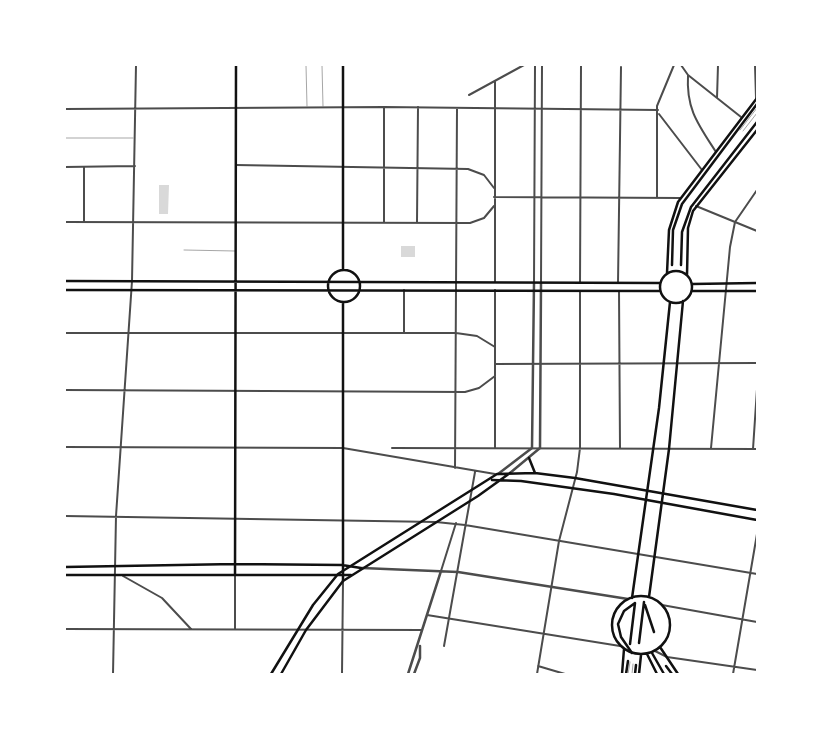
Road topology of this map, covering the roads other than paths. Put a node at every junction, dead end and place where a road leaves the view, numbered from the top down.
1 (136, 65) edge
2 (236, 65) edge
3 (306, 65) edge
4 (322, 65) edge
5 (344, 65) edge
6 (524, 65) edge
7 (535, 65) edge
8 (542, 65) edge
9 (581, 65) edge
10 (674, 65) edge
11 (681, 65) edge
12 (718, 65) edge
13 (755, 65) edge
14 (621, 67) dead end
15 (688, 75) junction
16 (495, 82) junction
17 (469, 95) dead end
18 (717, 98) junction
19 (756, 99) edge
20 (757, 104) edge
21 (307, 107) junction
22 (384, 107) junction
23 (418, 107) junction
24 (135, 108) junction
25 (236, 108) junction
26 (323, 108) junction
27 (343, 108) junction
28 (457, 108) junction
29 (496, 108) junction
30 (535, 108) junction
31 (542, 108) junction
32 (581, 108) junction
33 (619, 108) junction
34 (757, 108) edge
35 (65, 109) edge
36 (658, 110) junction
37 (757, 113) edge
38 (659, 114) junction
39 (742, 118) junction
40 (757, 122) edge
41 (740, 130) dead end
42 (757, 130) edge
43 (743, 131) dead end
44 (65, 138) edge
45 (134, 138) junction
46 (716, 152) junction
47 (236, 165) junction
48 (134, 166) junction
49 (65, 167) edge
50 (84, 167) junction
51 (343, 168) junction
52 (384, 169) junction
53 (418, 169) junction
54 (456, 169) junction
55 (702, 170) junction
56 (494, 188) junction
57 (757, 190) edge
58 (494, 197) junction
59 (535, 197) junction
60 (541, 197) junction
61 (580, 197) junction
62 (618, 197) junction
63 (658, 197) junction
64 (680, 198) junction
65 (494, 206) junction
66 (696, 206) junction
67 (65, 222) edge
68 (84, 222) junction
69 (134, 222) junction
70 (236, 222) junction
71 (735, 222) junction
72 (343, 223) junction
73 (384, 223) junction
74 (417, 223) junction
75 (456, 223) junction
76 (757, 231) edge
77 (184, 250) dead end
78 (236, 251) junction
79 (672, 265) dead end
80 (681, 265) dead end
81 (343, 270) junction
82 (667, 273) junction
83 (687, 275) junction
84 (65, 281) edge
85 (132, 281) junction
86 (236, 282) junction
87 (329, 282) junction
88 (360, 282) junction
89 (456, 282) junction
90 (495, 283) junction
91 (534, 283) junction
92 (541, 283) junction
93 (580, 283) junction
94 (618, 283) junction
95 (660, 283) junction
96 (757, 283) edge
97 (692, 284) junction
98 (727, 284) junction
99 (65, 290) edge
100 (131, 290) junction
101 (236, 290) junction
102 (329, 290) junction
103 (359, 290) junction
104 (404, 290) junction
105 (456, 290) junction
106 (495, 290) junction
107 (534, 290) junction
108 (541, 290) junction
109 (580, 291) junction
110 (619, 291) junction
111 (660, 291) junction
112 (692, 291) junction
113 (727, 291) junction
114 (757, 291) edge
115 (683, 301) junction
116 (343, 302) junction
117 (670, 302) junction
118 (65, 333) edge
119 (236, 333) junction
120 (343, 333) junction
121 (404, 333) junction
122 (456, 333) junction
123 (128, 334) junction
124 (495, 347) junction
125 (534, 363) junction
126 (540, 363) junction
127 (664, 363) junction
128 (678, 363) junction
129 (720, 363) junction
130 (757, 363) edge
131 (495, 364) junction
132 (579, 364) junction
133 (619, 364) junction
134 (495, 376) junction
135 (757, 389) edge
136 (65, 390) edge
137 (125, 390) junction
138 (236, 392) junction
139 (343, 392) junction
140 (455, 392) junction
141 (65, 447) edge
142 (120, 448) junction
143 (343, 448) junction
144 (392, 448) dead end
145 (455, 448) junction
146 (495, 448) junction
147 (532, 448) junction
148 (540, 448) junction
149 (580, 448) junction
150 (620, 448) junction
151 (653, 448) junction
152 (711, 448) junction
153 (236, 449) junction
154 (669, 449) junction
155 (753, 449) junction
156 (757, 449) edge
157 (529, 458) junction
158 (455, 468) junction
159 (474, 472) junction
160 (510, 473) junction
161 (534, 473) junction
162 (497, 474) junction
163 (575, 478) junction
164 (490, 480) junction
165 (502, 480) junction
166 (572, 488) junction
167 (647, 491) junction
168 (470, 493) junction
169 (664, 494) junction
170 (646, 499) junction
171 (468, 502) junction
172 (663, 502) junction
173 (757, 510) edge
174 (65, 516) edge
175 (116, 516) junction
176 (235, 517) junction
177 (343, 519) junction
178 (757, 520) edge
179 (424, 521) junction
180 (436, 522) junction
181 (456, 524) junction
182 (465, 525) junction
183 (757, 534) edge
184 (559, 541) junction
185 (638, 554) junction
186 (656, 557) junction
187 (235, 564) junction
188 (342, 565) junction
189 (351, 566) junction
190 (65, 567) edge
191 (114, 567) junction
192 (361, 568) junction
193 (441, 571) junction
194 (458, 572) junction
195 (342, 573) junction
196 (750, 573) junction
197 (65, 574) edge
198 (113, 574) junction
199 (121, 574) junction
200 (235, 574) junction
201 (338, 574) junction
202 (757, 574) edge
203 (351, 575) junction
204 (343, 581) junction
205 (551, 586) junction
206 (650, 597) junction
207 (632, 598) junction
208 (628, 599) junction
209 (662, 605) junction
210 (428, 615) junction
211 (449, 619) junction
212 (742, 620) junction
213 (757, 622) edge
214 (65, 628) edge
215 (113, 628) junction
216 (192, 629) junction
217 (235, 629) junction
218 (297, 630) junction
219 (306, 630) junction
220 (342, 630) junction
221 (422, 630) junction
222 (654, 632) dead end
223 (542, 634) junction
224 (639, 643) dead end
225 (420, 644) junction
226 (630, 644) dead end
227 (444, 646) dead end
228 (620, 646) junction
229 (660, 647) junction
230 (624, 649) junction
231 (653, 652) junction
232 (632, 653) junction
233 (647, 654) junction
234 (641, 655) junction
235 (667, 657) junction
236 (629, 662) dead end
237 (634, 664) dead end
238 (538, 666) junction
239 (666, 666) dead end
240 (735, 666) junction
241 (757, 670) edge
242 (113, 674) edge
243 (271, 674) edge
244 (281, 674) edge
245 (342, 674) edge
246 (408, 674) edge
247 (414, 674) edge
248 (537, 674) edge
249 (565, 674) edge
250 (622, 674) edge
251 (627, 674) edge
252 (633, 674) edge
253 (639, 674) edge
254 (657, 674) edge
255 (664, 674) edge
256 (672, 674) edge
257 (678, 674) edge
258 (733, 674) edge

1 - 24 street
2 - 25 main road
3 - 21 lane
4 - 26 lane
5 - 27 main road
6 - 16 street
7 - 30 street
8 - 31 street
9 - 32 street
10 - 36 street
11 - 15 street
12 - 18 street
13 - 19 street
14 - 33 street
15 - 18 street
15 - 46 street
16 - 17 street
16 - 29 street
18 - 39 street
19 - 39 main road
20 - 79 main road
21 - 25 street
21 - 26 street
22 - 23 street
22 - 27 street
22 - 52 street
23 - 28 street
23 - 53 street
24 - 25 street
24 - 35 street
24 - 45 street
25 - 47 main road
26 - 27 street
27 - 51 main road
28 - 29 street
28 - 54 street
29 - 30 street
29 - 56 street
30 - 31 street
30 - 59 street
31 - 32 street
31 - 60 street
32 - 33 street
32 - 61 street
33 - 36 street
33 - 62 street
34 - 41 lane
36 - 38 street
37 - 43 lane
38 - 55 street
38 - 63 street
39 - 46 main road
40 - 80 main road
42 - 66 main road
44 - 45 lane
45 - 48 street
46 - 55 main road
47 - 51 street
47 - 70 main road
48 - 50 street
48 - 69 street
49 - 50 street
50 - 68 street
51 - 52 street
51 - 72 main road
52 - 53 street
52 - 73 street
53 - 54 street
53 - 74 street
54 - 56 street
54 - 75 street
55 - 64 main road
56 - 58 street
57 - 71 street
58 - 59 street
58 - 65 street
59 - 60 street
59 - 91 street
60 - 61 street
60 - 92 street
61 - 62 street
61 - 93 street
62 - 63 street
62 - 94 street
63 - 64 street
64 - 82 main road
65 - 75 street
65 - 90 street
66 - 71 street
66 - 83 main road
67 - 68 street
68 - 69 street
69 - 70 street
69 - 85 street
70 - 72 street
70 - 78 main road
71 - 76 street
71 - 98 street
72 - 73 street
72 - 81 main road
73 - 74 street
74 - 75 street
75 - 89 street
77 - 78 lane
78 - 86 main road
81 - 87 main road
81 - 88 main road
82 - 83 main road
82 - 95 main road
83 - 97 main road
84 - 85 main road
85 - 86 main road
85 - 100 street
86 - 87 main road
86 - 101 main road
87 - 88 main road
87 - 102 main road
88 - 89 main road
88 - 103 main road
89 - 90 main road
89 - 105 street
90 - 91 main road
91 - 92 main road
91 - 107 street
92 - 93 main road
92 - 108 street
93 - 94 main road
94 - 95 main road
95 - 111 main road
96 - 98 main road
97 - 98 main road
97 - 112 main road
98 - 113 street
99 - 100 main road
100 - 101 main road
100 - 123 street
101 - 102 main road
101 - 119 main road
102 - 103 main road
102 - 116 main road
103 - 104 main road
103 - 116 main road
104 - 105 main road
104 - 121 street
105 - 106 main road
105 - 122 street
106 - 107 main road
106 - 124 street
107 - 108 main road
107 - 125 street
108 - 109 main road
108 - 126 street
109 - 110 main road
109 - 132 street
110 - 111 main road
110 - 133 street
111 - 117 main road
112 - 113 main road
112 - 115 main road
113 - 114 main road
113 - 129 street
115 - 117 main road
115 - 128 main road
116 - 120 main road
117 - 127 main road
118 - 123 street
119 - 120 street
119 - 123 street
119 - 138 main road
120 - 121 street
120 - 139 main road
121 - 122 street
122 - 124 street
122 - 140 street
123 - 137 street
124 - 131 street
125 - 126 street
125 - 131 street
125 - 147 street
126 - 132 street
126 - 148 street
127 - 128 street
127 - 133 street
127 - 151 main road
128 - 129 street
128 - 154 main road
129 - 130 street
129 - 152 street
131 - 134 street
132 - 133 street
132 - 149 street
133 - 150 street
134 - 140 street
134 - 146 street
135 - 155 street
136 - 137 street
137 - 138 street
137 - 142 street
138 - 139 street
138 - 153 main road
139 - 140 street
139 - 143 main road
140 - 145 street
141 - 142 street
142 - 153 street
142 - 175 street
143 - 153 street
143 - 158 street
143 - 177 main road
144 - 145 street
145 - 146 street
145 - 158 street
146 - 147 street
147 - 148 street
147 - 162 street
148 - 149 street
148 - 157 street
149 - 150 street
149 - 163 street
150 - 151 street
151 - 154 street
151 - 167 main road
152 - 154 street
152 - 155 street
153 - 176 main road
154 - 169 main road
155 - 156 street
157 - 160 street
157 - 161 main road
158 - 159 street
159 - 162 street
159 - 168 street
160 - 161 main road
160 - 162 main road
160 - 165 main road
161 - 163 main road
162 - 164 main road
163 - 166 street
163 - 167 main road
164 - 165 main road
164 - 168 main road
165 - 166 main road
165 - 171 main road
166 - 170 main road
166 - 184 street
167 - 169 main road
167 - 170 main road
168 - 171 street
168 - 179 main road
169 - 172 main road
169 - 173 main road
170 - 172 main road
170 - 185 main road
171 - 180 main road
171 - 182 street
172 - 178 main road
172 - 186 main road
174 - 175 street
175 - 176 street
175 - 191 street
176 - 177 street
176 - 187 main road
177 - 179 street
177 - 188 main road
179 - 180 street
179 - 189 main road
180 - 181 street
180 - 192 main road
181 - 182 street
181 - 193 street
182 - 184 street
182 - 194 street
183 - 196 street
184 - 185 street
184 - 205 street
185 - 186 street
185 - 207 main road
186 - 196 street
186 - 206 main road
187 - 188 main road
187 - 191 main road
187 - 200 main road
188 - 189 main road
188 - 195 main road
189 - 192 main road
189 - 195 main road
190 - 191 main road
191 - 198 street
192 - 193 street
192 - 203 main road
193 - 194 street
193 - 210 street
194 - 205 street
194 - 211 street
195 - 201 main road
195 - 203 main road
195 - 204 main road
196 - 202 street
196 - 212 street
197 - 198 main road
198 - 199 main road
198 - 215 street
199 - 200 main road
199 - 216 street
200 - 201 main road
200 - 217 street
201 - 218 main road
203 - 204 main road
204 - 219 main road
204 - 220 street
205 - 208 street
205 - 223 street
206 - 207 main road
206 - 209 main road
207 - 208 main road
208 - 228 main road
209 - 212 street
209 - 229 main road
210 - 211 street
210 - 221 street
211 - 223 street
211 - 227 street
212 - 213 street
212 - 240 street
214 - 215 street
215 - 216 street
215 - 242 street
216 - 217 street
217 - 218 street
218 - 219 street
218 - 243 main road
219 - 220 street
219 - 244 main road
220 - 221 street
220 - 245 street
221 - 225 street
222 - 224 main road
223 - 228 street
223 - 238 street
225 - 246 street
225 - 247 street
226 - 232 main road
228 - 230 main road
229 - 231 main road
229 - 235 main road
230 - 232 main road
230 - 250 main road
231 - 233 main road
231 - 235 street
231 - 255 main road
232 - 234 main road
233 - 234 main road
233 - 254 main road
234 - 253 main road
235 - 240 street
235 - 257 main road
236 - 251 main road
237 - 252 main road
238 - 248 street
238 - 249 street
239 - 256 main road
240 - 241 street
240 - 258 street

